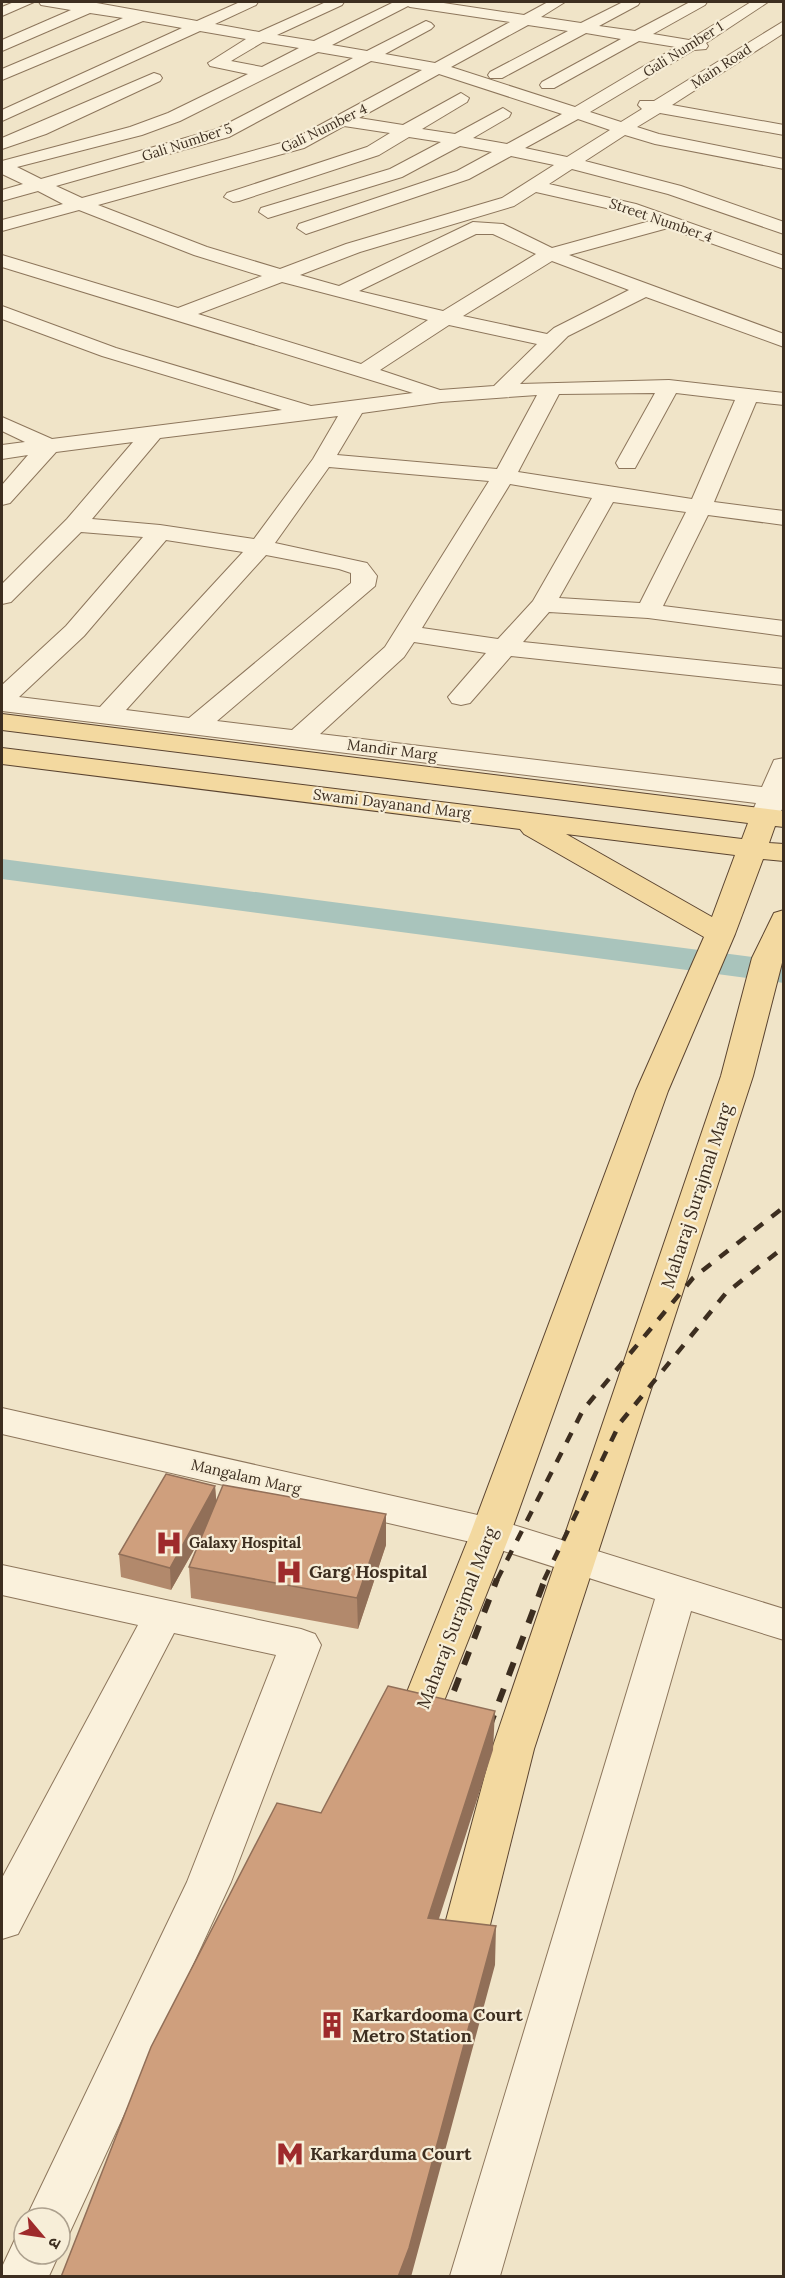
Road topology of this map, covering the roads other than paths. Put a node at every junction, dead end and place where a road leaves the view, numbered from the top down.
1 (26, 2) edge
2 (46, 2) edge
3 (251, 2) edge
4 (337, 2) edge
5 (405, 2) edge
6 (410, 2) edge
7 (474, 2) edge
8 (558, 2) edge
9 (633, 2) edge
10 (700, 2) edge
11 (760, 2) edge
12 (96, 4) edge
13 (167, 5) dead end
14 (458, 10) junction
15 (2, 12) edge
16 (142, 16) junction
17 (523, 21) junction
18 (198, 26) junction
19 (426, 26) dead end
20 (783, 26) edge
21 (2, 29) edge
22 (581, 29) junction
23 (27, 35) junction
24 (638, 37) junction
25 (260, 38) junction
26 (690, 44) junction
27 (2, 46) edge
28 (314, 47) junction
29 (743, 52) junction
30 (368, 56) junction
31 (443, 66) junction
32 (104, 69) junction
33 (265, 72) junction
34 (2, 75) edge
35 (496, 75) junction
36 (549, 85) junction
37 (606, 97) junction
38 (461, 98) dead end
39 (658, 107) junction
40 (776, 111) dead end
41 (503, 113) dead end
42 (578, 113) junction
43 (2, 116) edge
44 (342, 120) junction
45 (752, 125) junction
46 (622, 129) junction
47 (783, 130) edge
48 (405, 131) junction
49 (457, 139) junction
50 (2, 144) edge
51 (597, 145) junction
52 (618, 150) dead end
53 (510, 151) junction
54 (570, 164) junction
55 (783, 164) edge
56 (337, 165) junction
57 (2, 166) edge
58 (183, 176) junction
59 (371, 180) junction
60 (535, 186) junction
61 (38, 187) junction
62 (2, 196) edge
63 (404, 196) junction
64 (233, 197) junction
65 (77, 205) junction
66 (267, 212) junction
67 (669, 222) junction
68 (2, 226) edge
69 (306, 228) junction
70 (783, 229) edge
71 (353, 248) junction
72 (550, 254) junction
73 (783, 263) edge
74 (398, 264) junction
75 (6, 265) edge
76 (282, 276) junction
77 (646, 289) junction
78 (343, 291) junction
79 (2, 312) edge
80 (176, 316) junction
81 (445, 318) junction
82 (549, 341) junction
83 (783, 341) edge
84 (365, 371) junction
85 (669, 386) junction
86 (552, 388) junction
87 (500, 392) junction
88 (748, 395) junction
89 (441, 396) junction
90 (783, 399) edge
91 (354, 407) junction
92 (315, 412) junction
93 (2, 423) edge
94 (152, 434) junction
95 (49, 446) junction
96 (2, 452) edge
97 (323, 460) junction
98 (627, 463) dead end
99 (504, 476) junction
100 (606, 494) junction
101 (2, 498) edge
102 (700, 507) junction
103 (783, 518) edge
104 (75, 524) junction
105 (160, 532) junction
106 (260, 546) junction
107 (2, 597) edge
108 (543, 604) junction
109 (648, 611) junction
110 (783, 629) edge
111 (407, 633) junction
112 (504, 648) junction
113 (783, 677) edge
114 (461, 697) dead end
115 (2, 701) edge
116 (108, 714) junction
117 (2, 722) edge
118 (195, 726) junction
119 (298, 739) junction
120 (2, 756) edge
121 (783, 766) edge
122 (776, 808) edge
123 (522, 820) junction
124 (752, 849) junction
125 (783, 853) edge
126 (783, 919) edge
127 (720, 934) junction
128 (774, 954) edge
129 (2, 1421) edge
130 (491, 1532) junction
131 (576, 1558) junction
132 (2, 1580) edge
133 (677, 1591) junction
134 (163, 1616) junction
135 (783, 1625) edge
136 (396, 1774) edge
137 (2, 1920) edge
138 (443, 2005) edge
139 (57, 2206) edge
140 (475, 2277) edge

1 - 15 street
2 - 12 street
3 - 18 street
4 - 25 street
5 - 28 street
6 - 14 street
7 - 14 street
8 - 17 street, Gali Number 4
9 - 22 street
10 - 24 street
11 - 26 street, Gali Number 1
12 - 16 street
12 - 23 street
13 - 16 street
14 - 17 street
16 - 18 street
16 - 34 street
17 - 22 street
17 - 31 street, Gali Number 4
18 - 25 street
18 - 32 street
19 - 30 street, Gali Number 5
20 - 29 street, Main Road
21 - 23 street
22 - 24 street
22 - 35 street
23 - 27 street
24 - 26 street
24 - 36 street
25 - 28 street
25 - 33 street
26 - 29 street
26 - 37 street, Gali Number 1
28 - 30 street
28 - 33 street
29 - 39 street, Main Road
30 - 31 street
30 - 61 street, Gali Number 5
31 - 35 street
31 - 42 street
31 - 44 street, Gali Number 4
32 - 43 street
32 - 50 street
33 - 57 street
35 - 36 street
36 - 37 street
37 - 39 street
37 - 42 street, Gali Number 1
38 - 48 street
39 - 45 street
39 - 46 street, Main Road
40 - 45 street
41 - 49 street
42 - 46 street
42 - 53 street, Gali Number 1
44 - 48 street
44 - 58 street, Gali Number 4
45 - 47 street
46 - 51 street, Main Road
46 - 55 street
48 - 49 street
48 - 56 street
49 - 53 street
49 - 59 street
51 - 52 street
51 - 54 street, Main Road
53 - 54 street
53 - 63 street, Gali Number 1
54 - 60 street, Main Road
54 - 70 street
56 - 59 street
56 - 64 street
57 - 61 street
58 - 64 street
58 - 65 street, Gali Number 4
59 - 63 street
59 - 66 street
60 - 67 street, Street Number 4
60 - 71 street, Main Road
61 - 62 street, Gali Number 5
61 - 65 street
63 - 69 street, Gali Number 1
64 - 66 street
65 - 68 street, Gali Number 4
65 - 76 street
66 - 69 street
67 - 72 street
67 - 73 street, Street Number 4
69 - 71 street
71 - 74 street
71 - 76 street, Main Road
72 - 74 street
72 - 77 street
72 - 81 street
74 - 78 street
75 - 80 street
76 - 78 street
76 - 80 street, Main Road
77 - 82 street
77 - 83 street
78 - 81 street
79 - 92 street
80 - 84 street
81 - 82 street
81 - 84 street
82 - 87 street
84 - 89 street
85 - 86 street
85 - 88 street
85 - 98 street
86 - 87 street
86 - 99 street
87 - 89 street
88 - 90 street
88 - 102 street
89 - 91 street
91 - 92 street
91 - 97 street
92 - 94 street
93 - 95 street
94 - 95 street
94 - 104 street
95 - 96 street
95 - 101 street
97 - 99 street
97 - 106 street
99 - 100 street
99 - 111 street
100 - 102 street
100 - 108 street
102 - 103 street
102 - 109 street
104 - 105 street
104 - 107 street
105 - 106 street
105 - 115 street
106 - 116 street
106 - 118 street
108 - 109 street
108 - 112 street
109 - 110 street
111 - 112 street
111 - 119 street
112 - 113 street
112 - 114 street
115 - 116 street, Mandir Marg
116 - 118 street, Mandir Marg
117 - 122 main road
118 - 119 street, Mandir Marg
119 - 122 street, Mandir Marg
120 - 123 main road, Swami Dayanand Marg
121 - 122 street
122 - 124 main road, Maharaj Surajmal Marg
123 - 124 main road, Swami Dayanand Marg
123 - 127 main road
124 - 125 main road, Swami Dayanand Marg
124 - 127 main road, Maharaj Surajmal Marg
126 - 128 main road, Maharaj Surajmal Marg
127 - 130 main road, Maharaj Surajmal Marg
128 - 131 main road, Maharaj Surajmal Marg
129 - 130 street, Mangalam Marg
130 - 131 street, Mangalam Marg
130 - 136 main road, Maharaj Surajmal Marg
131 - 133 street, Mangalam Marg
131 - 138 main road, Maharaj Surajmal Marg
132 - 134 street
133 - 135 street, Mangalam Marg
133 - 140 street
134 - 137 street
134 - 139 street

